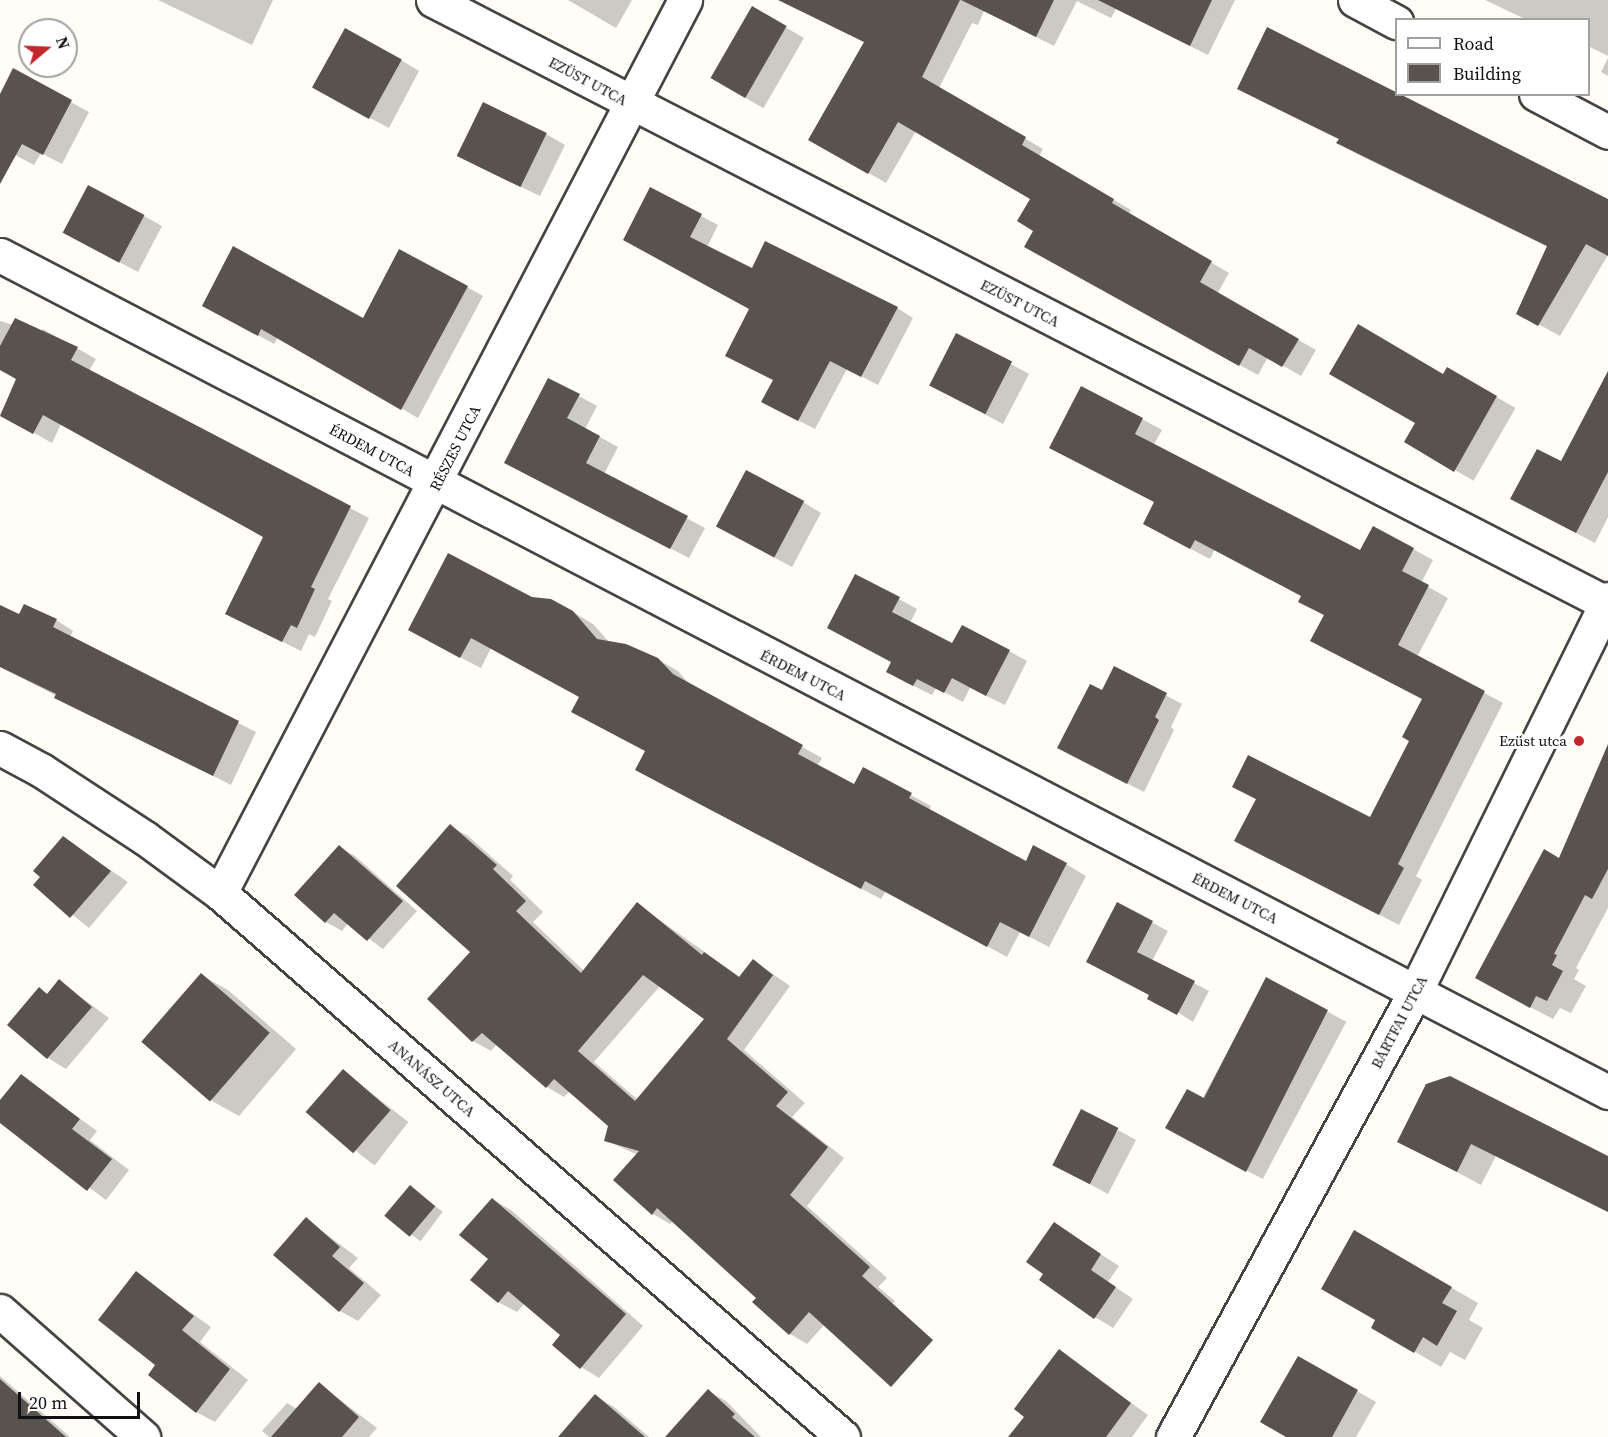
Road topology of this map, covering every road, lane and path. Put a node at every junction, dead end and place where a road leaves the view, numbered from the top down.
1 (433, 0) edge
2 (685, 0) edge
3 (1355, 0) edge
4 (1395, 21) edge
5 (1540, 96) edge
6 (632, 105) junction
7 (1608, 132) edge
8 (0, 255) edge
9 (436, 484) junction
10 (1607, 602) edge
11 (0, 748) edge
12 (220, 893) junction
13 (1415, 992) junction
14 (1608, 1092) edge
15 (0, 1311) edge
16 (143, 1437) edge
17 (843, 1437) edge
18 (1173, 1437) edge

1 - 6 street, EZÜST UTCA
2 - 6 street, RÉSZES UTCA
3 - 4 street
5 - 7 street
6 - 9 street, RÉSZES UTCA
6 - 10 street, EZÜST UTCA
8 - 9 street, ÉRDEM UTCA
9 - 12 street, RÉSZES UTCA
9 - 13 street, ÉRDEM UTCA
10 - 13 street, BÁRTFAI UTCA
11 - 12 street, ANANÁSZ UTCA
12 - 17 street, ANANÁSZ UTCA
13 - 14 street, ÉRDEM UTCA
13 - 18 street, BÁRTFAI UTCA
15 - 16 street

